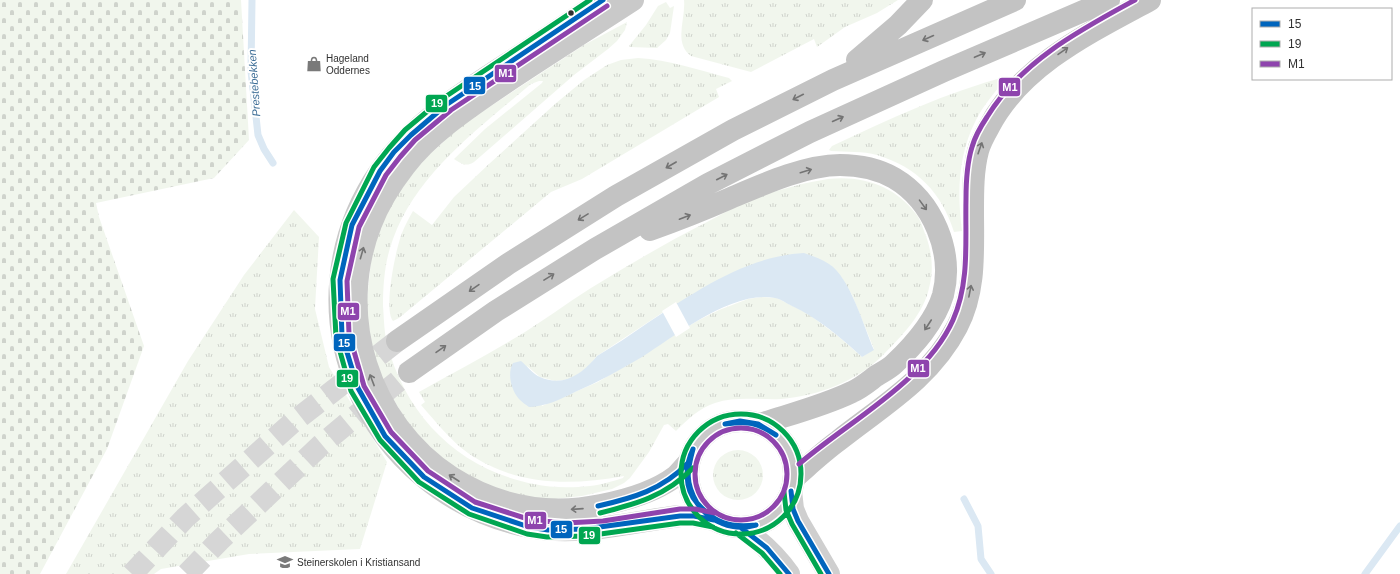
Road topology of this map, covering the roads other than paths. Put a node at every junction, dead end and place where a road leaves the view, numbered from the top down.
1 (604, 0) edge
2 (633, 0) edge
3 (922, 0) edge
4 (1015, 0) edge
5 (1109, 0) edge
6 (1150, 0) edge
7 (832, 80) junction
8 (596, 249) junction
9 (397, 341) tunnel mouth
10 (409, 372) tunnel mouth
11 (760, 424) junction
12 (688, 463) junction
13 (792, 484) junction
14 (714, 520) junction
15 (740, 527) junction
16 (789, 574) edge
17 (829, 574) edge

1 - 14 main road
12 -> 2 main road
3 - 7 highway
4 -> 7 highway
8 -> 5 highway
13 -> 6 highway
7 -> 9 highway
10 -> 8 highway
8 -> 11 highway
11 - 12 main road
11 - 13 main road
12 - 14 main road
13 - 15 main road
13 - 17 main road
14 - 15 main road
15 - 16 main road

